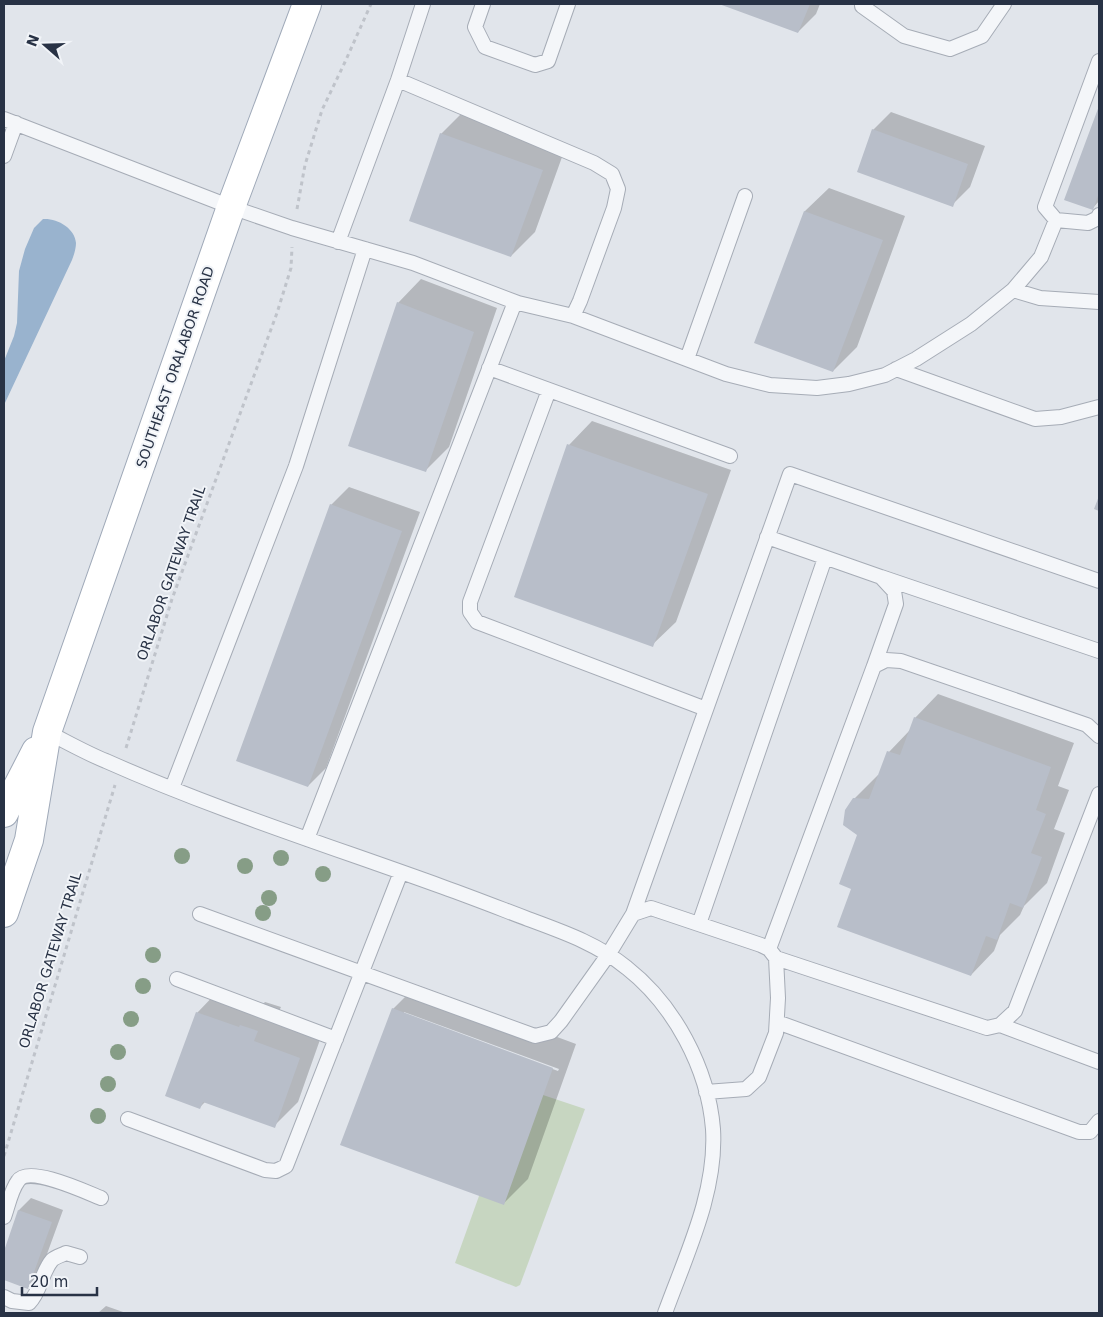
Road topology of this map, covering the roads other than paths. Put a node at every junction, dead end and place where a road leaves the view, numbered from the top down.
1 (307, 4) edge
2 (423, 4) edge
3 (483, 4) edge
4 (568, 4) edge
5 (862, 4) edge
6 (1004, 4) edge
7 (1099, 61) edge
8 (398, 80) junction
9 (10, 121) edge
10 (4, 156) edge
11 (745, 196) dead end
12 (231, 207) junction
13 (1099, 215) edge
14 (1056, 220) junction
15 (338, 242) junction
16 (365, 250) junction
17 (1013, 290) junction
18 (515, 302) junction
19 (1099, 302) edge
20 (572, 316) junction
21 (687, 359) junction
22 (489, 368) junction
23 (896, 369) junction
24 (549, 390) junction
25 (1099, 406) edge
26 (730, 456) dead end
27 (767, 537) junction
28 (825, 558) junction
29 (881, 577) junction
30 (1099, 581) edge
31 (1099, 651) edge
32 (874, 666) junction
33 (706, 709) junction
34 (47, 732) junction
35 (1099, 736) edge
36 (172, 788) junction
37 (1099, 794) edge
38 (4, 813) edge
39 (307, 839) junction
40 (400, 872) junction
41 (4, 912) edge
42 (200, 914) dead end
43 (633, 914) junction
44 (699, 924) junction
45 (772, 954) junction
46 (608, 955) junction
47 (361, 973) junction
48 (177, 979) dead end
49 (777, 1022) junction
50 (1000, 1025) junction
51 (336, 1039) junction
52 (1099, 1062) edge
53 (706, 1092) junction
54 (128, 1119) dead end
55 (1099, 1121) edge
56 (101, 1198) dead end
57 (4, 1217) edge
58 (80, 1257) dead end
59 (4, 1298) edge
60 (665, 1313) edge

1 - 12 main road, SOUTHEAST ORALABOR ROAD
2 - 8 lane
3 - 4 lane
5 - 6 lane
7 - 14 lane
8 - 15 lane
8 - 20 lane
9 - 10 lane
9 - 12 lane
11 - 21 lane
12 - 15 lane
12 - 34 main road, SOUTHEAST ORALABOR ROAD
13 - 14 lane
14 - 17 lane
15 - 16 lane
16 - 18 lane
16 - 36 lane
17 - 19 lane
17 - 23 lane
18 - 20 lane
18 - 22 lane
20 - 21 lane
21 - 23 lane
22 - 24 lane
22 - 39 lane
23 - 25 lane
24 - 26 lane
24 - 33 lane
27 - 28 lane
27 - 30 lane
27 - 33 lane
28 - 29 lane
28 - 44 lane
29 - 31 lane
29 - 32 lane
32 - 35 lane
32 - 45 lane
33 - 43 lane
34 - 36 lane
34 - 38 main road, SOUTHEAST ORALABOR ROAD
34 - 41 main road, SOUTHEAST ORALABOR ROAD
36 - 39 lane
37 - 50 lane
39 - 40 lane
40 - 46 lane
40 - 47 lane
42 - 47 lane
43 - 44 lane
43 - 46 lane
44 - 45 lane
45 - 49 lane
45 - 50 lane
46 - 47 lane
46 - 53 lane
47 - 51 lane
48 - 51 lane
49 - 53 lane
49 - 55 lane
50 - 52 lane
51 - 54 lane
53 - 60 lane
56 - 57 lane
58 - 59 lane

